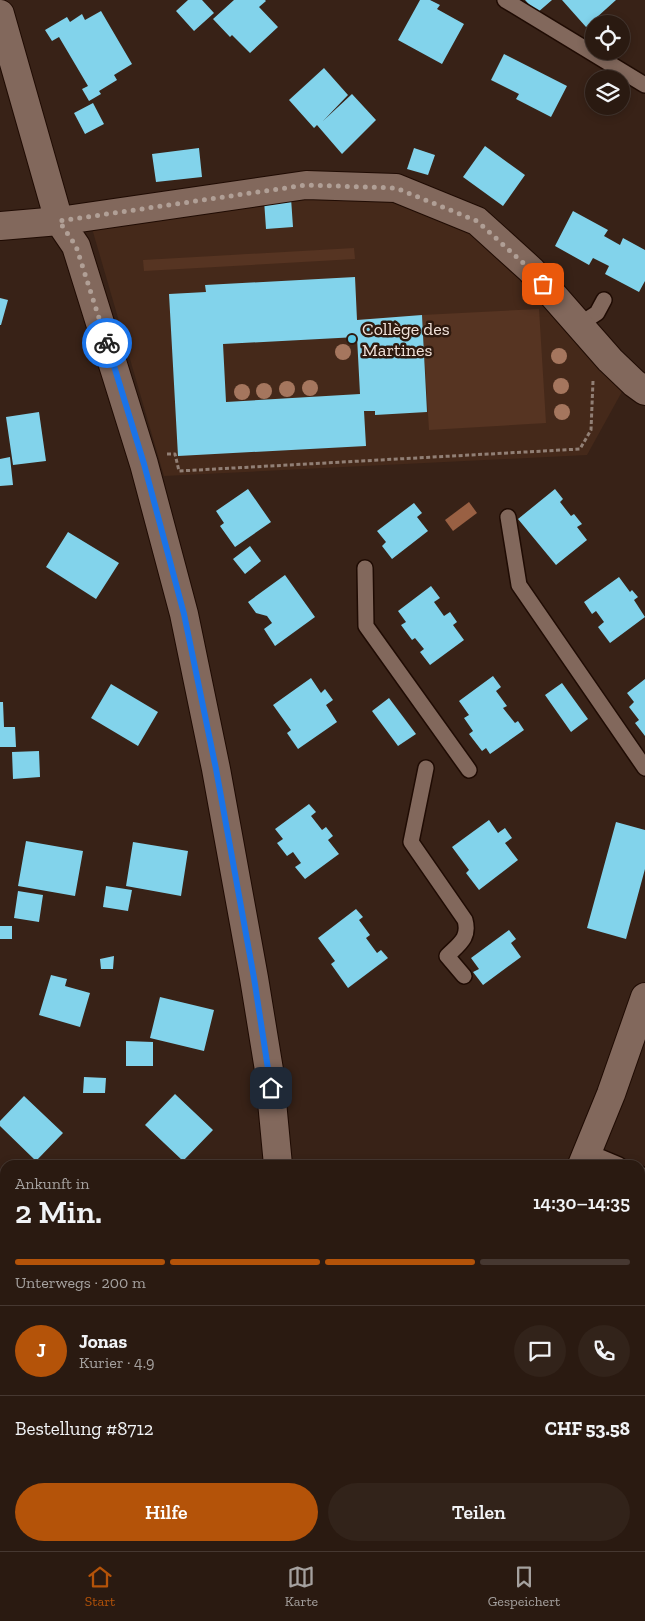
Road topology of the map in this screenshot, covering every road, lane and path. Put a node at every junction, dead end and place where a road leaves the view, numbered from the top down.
1 (504, 0) edge
2 (0, 14) edge
3 (645, 85) edge
4 (59, 221) junction
5 (0, 226) edge
6 (604, 300) dead end
7 (580, 324) junction
8 (610, 360) junction
9 (645, 391) edge
10 (158, 454) dead end
11 (508, 517) dead end
12 (365, 568) dead end
13 (426, 768) dead end
14 (645, 768) edge
15 (469, 770) dead end
16 (464, 976) dead end
17 (645, 997) edge
18 (585, 1158) edge
19 (278, 1160) edge

1 - 3 lane
2 - 4 street
4 - 5 street
4 - 7 street
4 - 19 street
6 - 7 lane
7 - 8 street
8 - 9 street
8 - 10 path
11 - 14 lane
12 - 15 lane
13 - 16 lane
17 - 18 street

